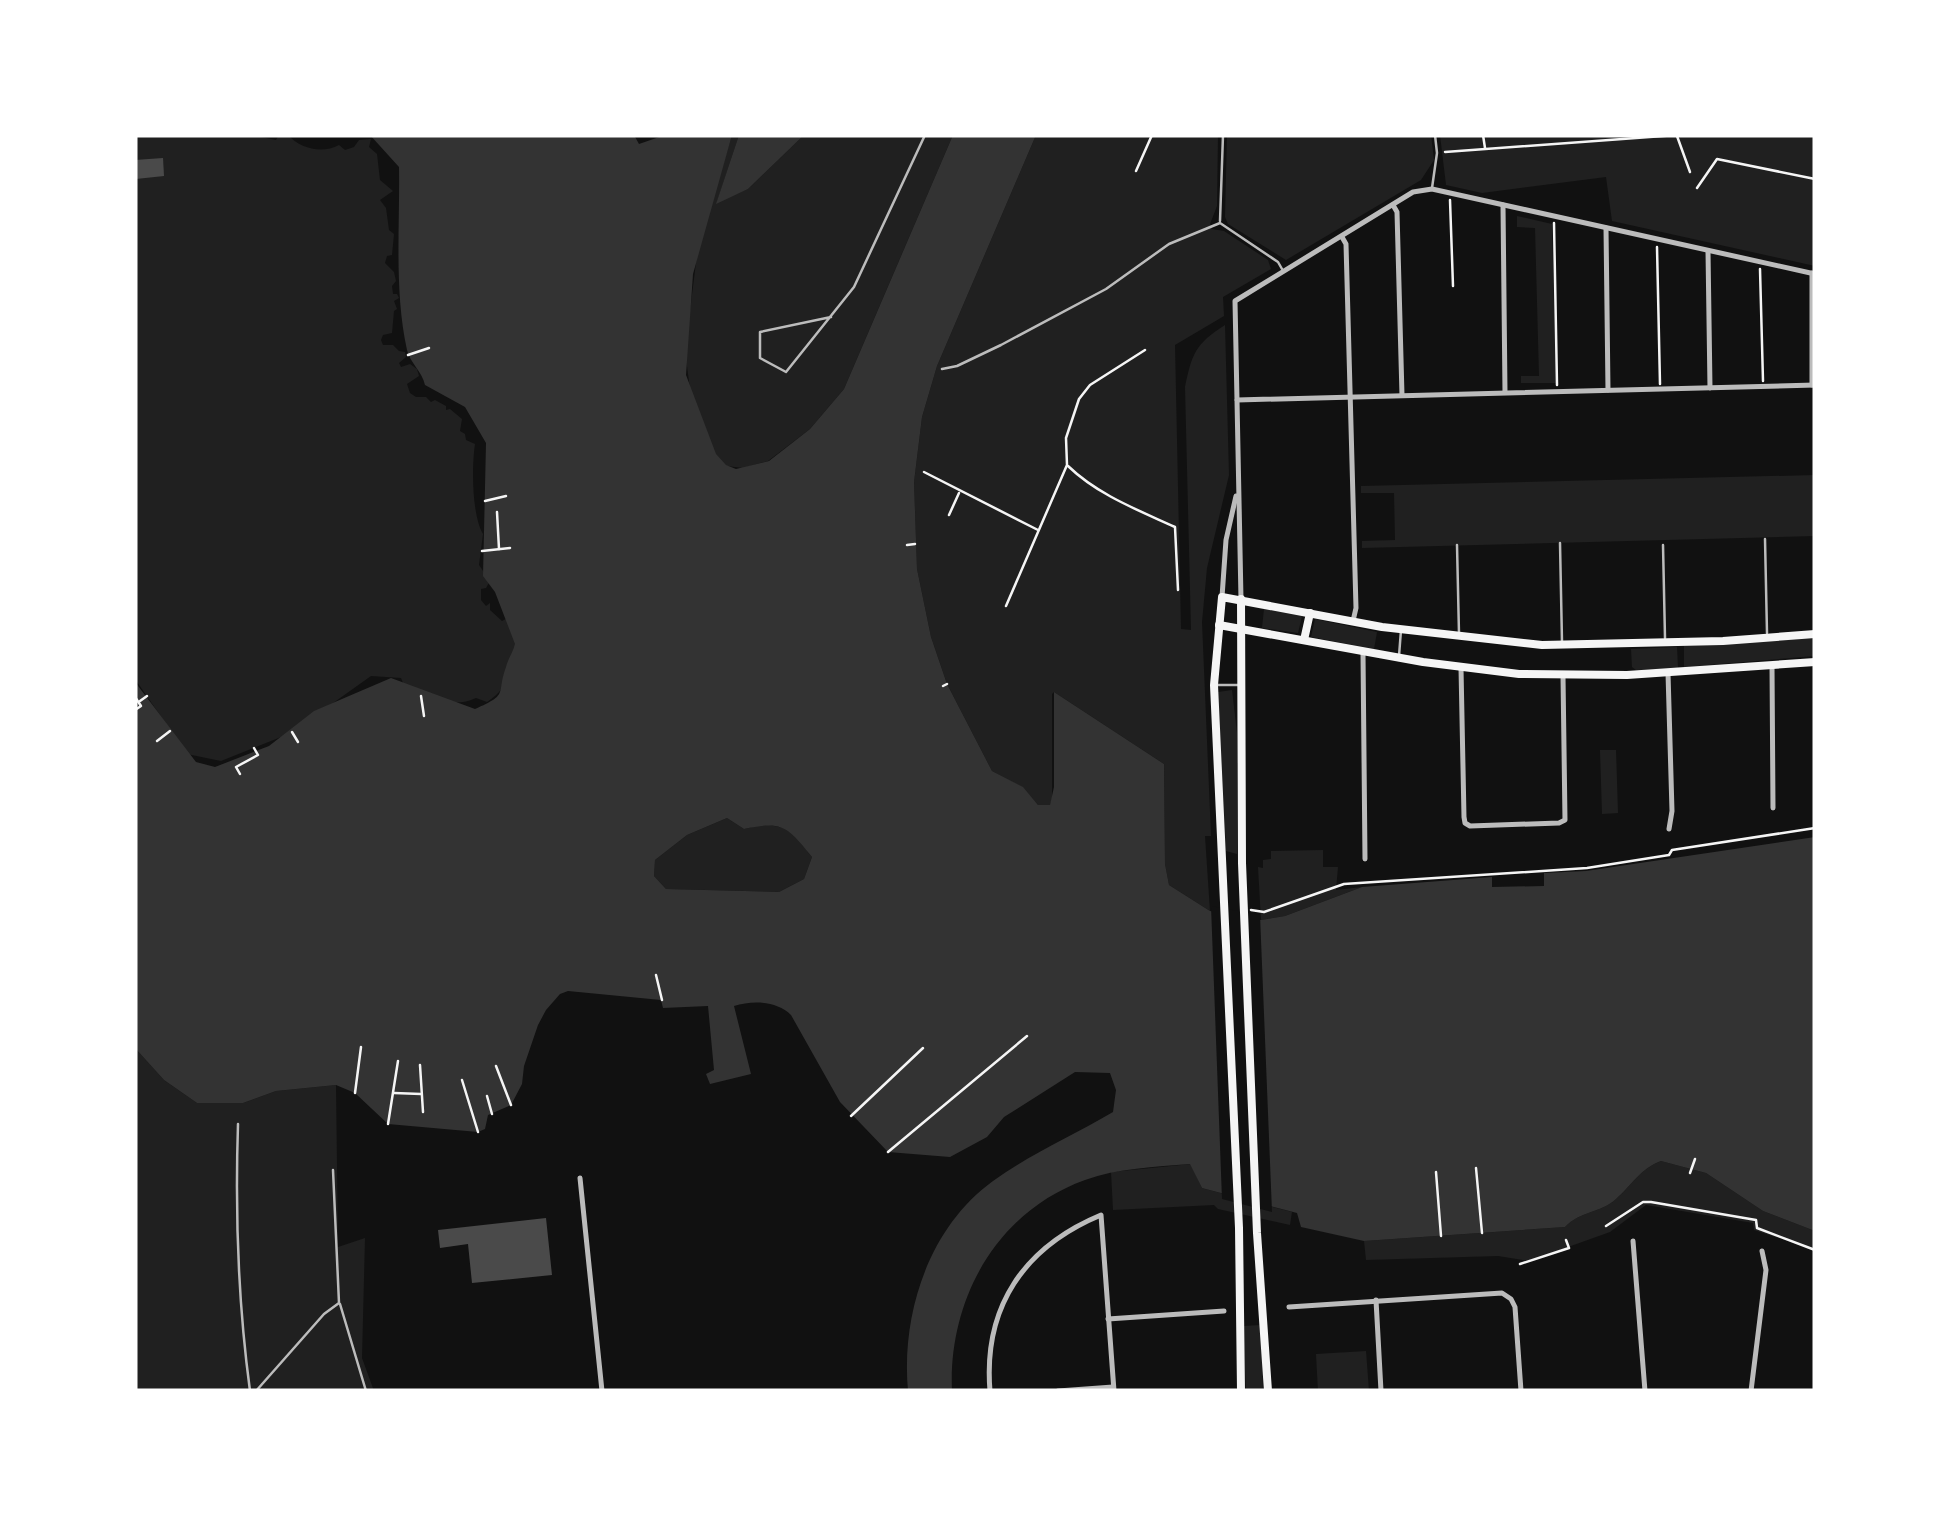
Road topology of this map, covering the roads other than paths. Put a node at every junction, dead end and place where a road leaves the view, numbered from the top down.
1 (926, 135) edge
2 (1223, 135) edge
3 (1434, 135) edge
4 (1432, 189) junction
5 (1394, 205) junction
6 (1503, 205) junction
7 (1220, 223) junction
8 (1606, 228) junction
9 (1342, 237) junction
10 (1708, 251) junction
11 (1283, 271) junction
12 (1813, 274) edge
13 (832, 317) junction
14 (942, 369) dead end
15 (1814, 385) edge
16 (1710, 388) junction
17 (1608, 390) junction
18 (1504, 393) junction
19 (1402, 395) junction
20 (1350, 396) junction
21 (1237, 400) junction
22 (1239, 484) junction
23 (1765, 540) dead end
24 (1560, 543) dead end
25 (1663, 544) dead end
26 (1457, 546) dead end
27 (1222, 597) junction
28 (1241, 599) junction
29 (1310, 612) junction
30 (1353, 622) junction
31 (1219, 625) junction
32 (1240, 630) junction
33 (1402, 630) junction
34 (1815, 634) edge
35 (1767, 636) junction
36 (1459, 638) junction
37 (1304, 640) junction
38 (1665, 643) junction
39 (1562, 646) junction
40 (1363, 651) junction
41 (1398, 658) junction
42 (1815, 662) edge
43 (1772, 665) junction
44 (1461, 668) junction
45 (1668, 673) junction
46 (1563, 676) junction
47 (1214, 685) junction
48 (1240, 685) junction
49 (1772, 808) dead end
50 (1669, 829) dead end
51 (1365, 860) dead end
52 (238, 1124) dead end
53 (333, 1170) dead end
54 (580, 1178) dead end
55 (1633, 1241) dead end
56 (1762, 1250) dead end
57 (1376, 1300) junction
58 (339, 1303) junction
59 (1290, 1307) dead end
60 (1224, 1311) dead end
61 (1108, 1319) junction
62 (1113, 1389) edge
63 (253, 1391) edge
64 (366, 1391) edge
65 (602, 1391) edge
66 (990, 1391) edge
67 (1058, 1391) edge
68 (1241, 1391) edge
69 (1268, 1391) edge
70 (1381, 1391) edge
71 (1521, 1391) edge
72 (1645, 1391) edge
73 (1751, 1391) edge

1 - 13 lane
2 - 7 lane
3 - 4 lane
4 - 5 street
4 - 6 street
5 - 9 street
5 - 19 street
6 - 8 street
6 - 18 street
7 - 11 lane
7 - 14 lane
8 - 10 street
8 - 17 street
9 - 11 street
9 - 20 street
10 - 12 street
10 - 16 street
11 - 21 street
12 - 15 street
13 - 13 lane
15 - 16 street
16 - 17 street
17 - 18 street
18 - 19 street
19 - 20 street
20 - 21 street
20 - 30 street
21 - 22 street
22 - 27 street
22 - 28 street
23 - 35 lane
24 - 39 lane
25 - 38 lane
26 - 36 lane
27 - 28 main road
27 - 31 main road
28 - 29 main road
28 - 32 main road
29 - 30 main road
29 - 37 main road
30 - 33 main road
31 - 32 main road
31 - 47 main road
32 - 37 main road
32 - 48 main road
33 - 36 main road
33 - 41 lane
34 - 35 main road
35 - 38 main road
36 - 39 main road
37 - 40 main road
38 - 39 main road
40 - 41 main road
40 - 51 street
41 - 44 main road
42 - 43 main road
43 - 45 main road
43 - 49 street
44 - 46 main road
44 - 46 street
45 - 46 main road
45 - 50 street
47 - 48 lane
47 - 68 main road
48 - 69 main road
52 - 63 lane
53 - 58 lane
54 - 65 street
55 - 72 street
56 - 73 street
57 - 59 street
57 - 70 street
57 - 71 street
58 - 63 lane
58 - 64 lane
60 - 61 street
61 - 62 street
61 - 66 street
62 - 67 street

